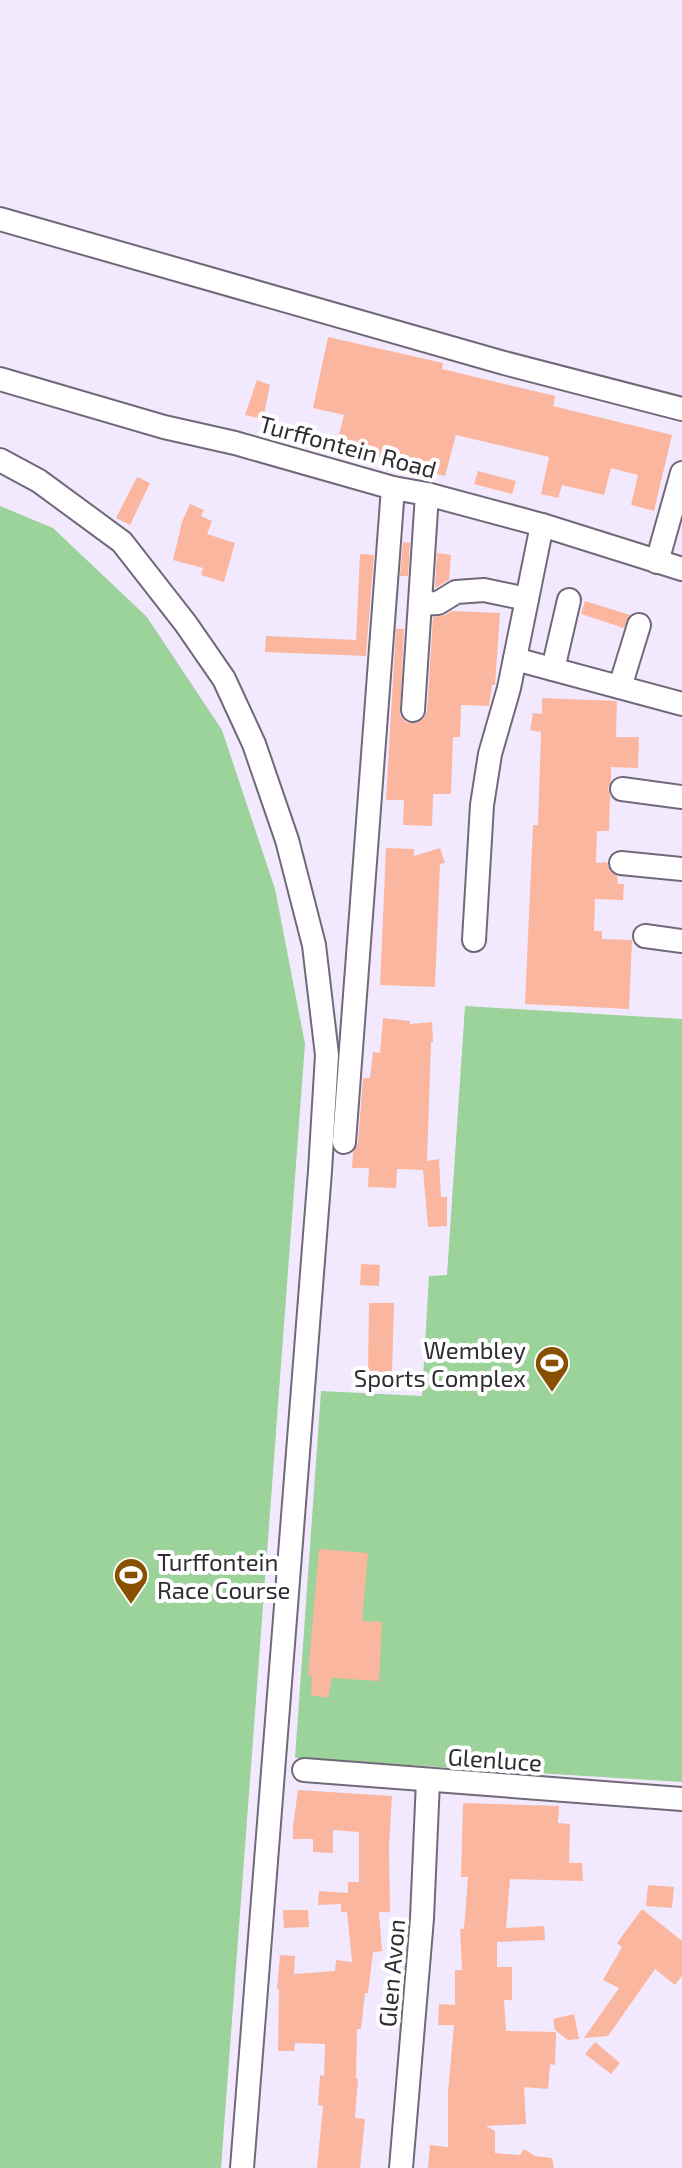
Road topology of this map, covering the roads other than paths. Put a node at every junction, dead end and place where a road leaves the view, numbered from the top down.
1 (0, 219) edge
2 (0, 379) edge
3 (682, 409) edge
4 (0, 460) edge
5 (681, 481) edge
6 (393, 488) junction
7 (427, 494) junction
8 (675, 521) edge
9 (542, 525) junction
10 (657, 562) junction
11 (682, 569) edge
12 (527, 599) junction
13 (569, 600) dead end
14 (420, 604) junction
15 (639, 625) dead end
16 (515, 659) junction
17 (553, 669) junction
18 (620, 687) junction
19 (682, 704) edge
20 (413, 710) dead end
21 (622, 789) dead end
22 (682, 797) edge
23 (621, 863) dead end
24 (682, 869) edge
25 (645, 936) dead end
26 (474, 940) dead end
27 (682, 941) edge
28 (344, 1142) dead end
29 (304, 1770) dead end
30 (428, 1781) junction
31 (682, 1799) edge
32 (242, 2168) edge
33 (401, 2168) edge

1 - 3 street
2 - 6 street, Turffontein Road
4 - 32 street
5 - 8 street
6 - 7 street, Turffontein Road
6 - 28 street
7 - 9 street, Turffontein Road
7 - 14 street
8 - 10 street
9 - 10 street, Turffontein Road
9 - 12 street
10 - 11 street, Turffontein Road
12 - 14 street
12 - 16 street
13 - 17 street
14 - 20 street
15 - 18 street
16 - 17 street
16 - 26 street
17 - 18 street
18 - 19 street
21 - 22 street
23 - 24 street
25 - 27 street
29 - 30 street, Glenluce
30 - 31 street, Glenluce
30 - 33 street, Glen Avon

